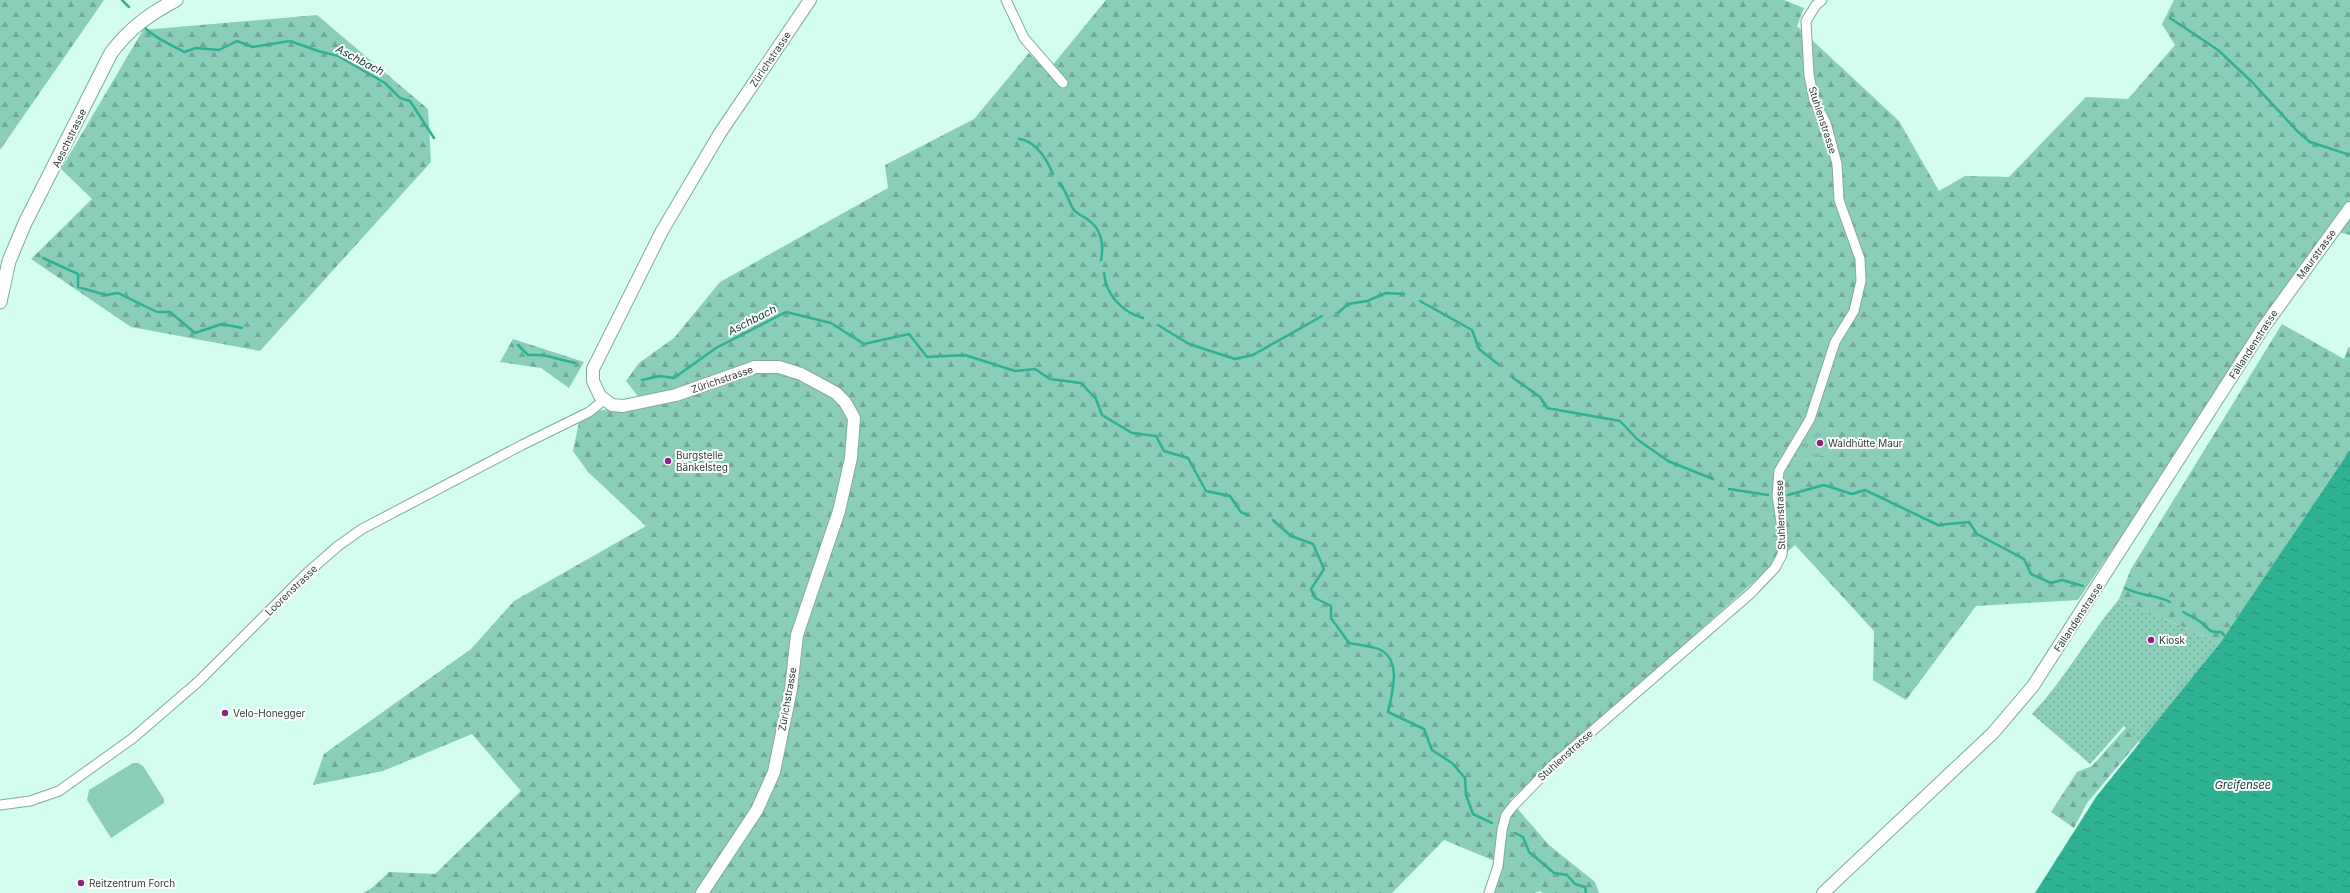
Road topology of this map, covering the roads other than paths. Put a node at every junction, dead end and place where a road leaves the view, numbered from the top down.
1 (176, 0) edge
2 (810, 0) edge
3 (1006, 0) edge
4 (1822, 0) edge
5 (1063, 83) dead end
6 (2350, 208) edge
7 (2283, 300) joint
8 (0, 302) edge
9 (604, 400) junction
10 (0, 805) edge
11 (702, 893) edge
12 (1489, 893) edge
13 (1823, 893) edge

1 - 8 main road, Aeschstrasse
2 - 9 street, Zürichstrasse
3 - 5 street
4 - 12 street, Stuhlenstrasse
6 - 7 street, Maurstrasse
7 - 13 street, Fällandenstrasse
9 - 10 street, Loorenstrasse
9 - 11 street, Zürichstrasse

